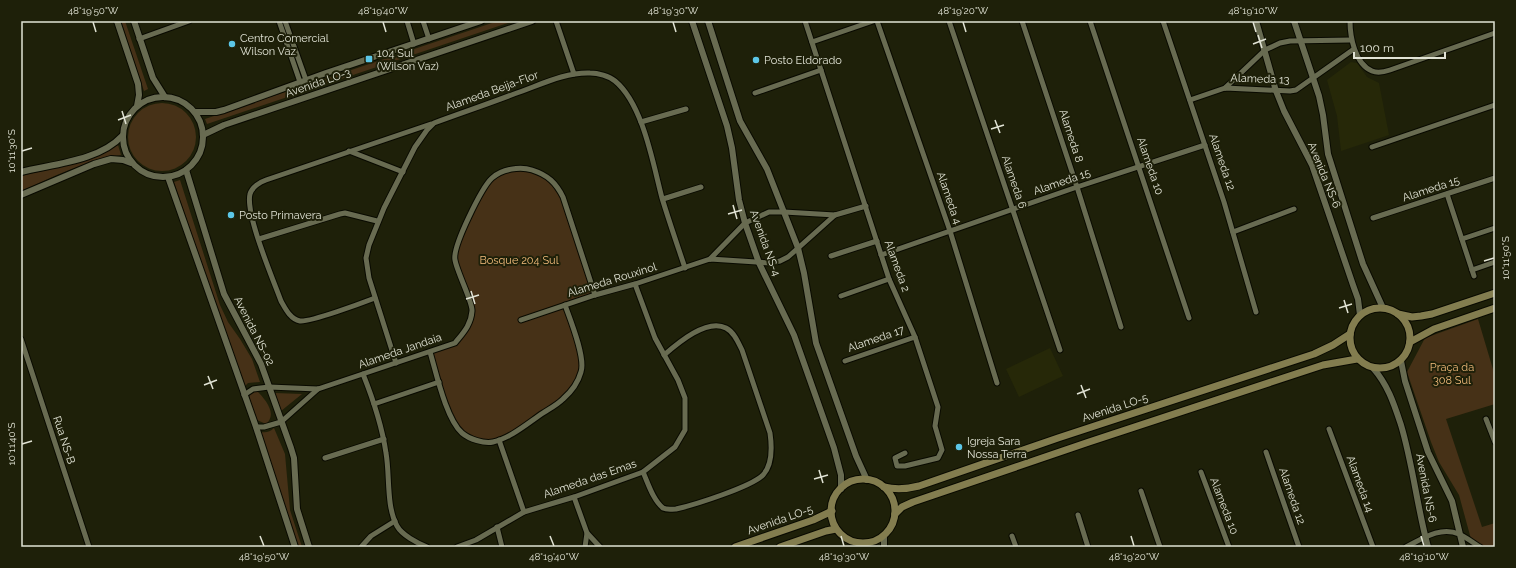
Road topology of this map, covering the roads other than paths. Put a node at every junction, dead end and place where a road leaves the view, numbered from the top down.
1 (117, 21) edge
2 (134, 21) edge
3 (189, 21) edge
4 (279, 21) edge
5 (285, 21) edge
6 (407, 21) edge
7 (423, 21) edge
8 (481, 21) edge
9 (532, 21) edge
10 (556, 21) edge
11 (692, 21) edge
12 (708, 21) edge
13 (805, 21) edge
14 (873, 21) edge
15 (877, 21) edge
16 (948, 21) edge
17 (1022, 21) edge
18 (1090, 21) edge
19 (1163, 21) edge
20 (1256, 21) edge
21 (1294, 21) edge
22 (1350, 21) edge
23 (1495, 33) edge
24 (429, 38) junction
25 (139, 39) junction
26 (1351, 40) junction
27 (1300, 41) junction
28 (812, 42) junction
29 (414, 44) junction
30 (1354, 49) junction
31 (1265, 50) junction
32 (821, 70) junction
33 (574, 74) junction
34 (1313, 78) junction
35 (303, 81) junction
36 (1225, 88) junction
37 (1276, 90) junction
38 (755, 93) dead end
39 (165, 97) junction
40 (1190, 100) junction
41 (1495, 105) edge
42 (136, 106) junction
43 (686, 109) dead end
44 (195, 112) junction
45 (641, 122) junction
46 (434, 123) junction
47 (203, 135) junction
48 (122, 136) junction
49 (1205, 145) junction
50 (1372, 147) dead end
51 (349, 150) junction
52 (131, 163) junction
53 (1139, 166) junction
54 (186, 170) junction
55 (21, 172) edge
56 (402, 172) junction
57 (168, 178) junction
58 (1495, 178) edge
59 (701, 187) dead end
60 (1077, 187) junction
61 (1447, 194) junction
62 (21, 195) edge
63 (663, 199) junction
64 (866, 206) junction
65 (1294, 209) dead end
66 (1013, 210) junction
67 (784, 212) junction
68 (835, 215) junction
69 (1372, 218) dead end
70 (378, 221) junction
71 (746, 223) junction
72 (1495, 228) edge
73 (950, 231) junction
74 (1233, 232) junction
75 (259, 239) junction
76 (1462, 239) junction
77 (877, 241) junction
78 (798, 248) junction
79 (881, 255) junction
80 (831, 256) dead end
81 (710, 259) junction
82 (1495, 262) edge
83 (759, 263) junction
84 (685, 268) junction
85 (1472, 270) junction
86 (1474, 276) dead end
87 (889, 279) junction
88 (635, 284) junction
89 (1495, 293) edge
90 (595, 295) junction
91 (841, 296) dead end
92 (375, 298) junction
93 (565, 305) junction
94 (1383, 308) junction
95 (1495, 308) edge
96 (1256, 312) dead end
97 (1398, 314) junction
98 (1360, 315) junction
99 (1189, 318) dead end
100 (520, 320) dead end
101 (1121, 327) dead end
102 (1350, 334) junction
103 (915, 337) junction
104 (21, 339) edge
105 (1410, 342) junction
106 (1060, 350) dead end
107 (430, 352) junction
108 (664, 355) junction
109 (1357, 359) junction
110 (844, 361) dead end
111 (1401, 361) junction
112 (396, 363) junction
113 (1373, 368) junction
114 (363, 374) junction
115 (439, 382) junction
116 (997, 383) dead end
117 (269, 387) junction
118 (318, 389) junction
119 (244, 395) junction
120 (374, 404) junction
121 (1486, 419) dead end
122 (281, 422) junction
123 (256, 427) junction
124 (1329, 429) dead end
125 (384, 439) junction
126 (499, 440) junction
127 (1495, 442) edge
128 (1266, 452) dead end
129 (905, 453) dead end
130 (325, 458) dead end
131 (643, 472) junction
132 (1201, 472) dead end
133 (867, 480) junction
134 (884, 487) junction
135 (841, 489) junction
136 (1140, 491) dead end
137 (574, 497) junction
138 (832, 511) junction
139 (524, 512) junction
140 (895, 514) junction
141 (1078, 515) dead end
142 (395, 522) junction
143 (497, 527) junction
144 (836, 529) junction
145 (587, 533) junction
146 (1460, 534) junction
147 (884, 536) junction
148 (1012, 536) dead end
149 (1425, 537) junction
150 (859, 545) edge
151 (89, 547) edge
152 (295, 547) edge
153 (309, 547) edge
154 (361, 547) edge
155 (426, 547) edge
156 (457, 547) edge
157 (502, 547) edge
158 (585, 547) edge
159 (600, 547) edge
160 (736, 547) edge
161 (780, 547) edge
162 (884, 547) edge
163 (1016, 547) edge
164 (1088, 547) edge
165 (1160, 547) edge
166 (1229, 547) edge
167 (1299, 547) edge
168 (1373, 547) edge
169 (1406, 547) edge
170 (1428, 547) edge
171 (1463, 547) edge
172 (1480, 547) edge

1 - 42 street
2 - 25 street
3 - 25 street
4 - 35 street
5 - 35 street
6 - 29 street
7 - 24 street
8 - 24 street, Avenida LO-3
9 - 47 street, Avenida LO-3
10 - 33 street
11 - 71 street, Avenida NS-4
12 - 67 street
13 - 28 street, Alameda 2
14 - 28 street
15 - 73 street, Alameda 4
16 - 66 street, Alameda 6
17 - 60 street, Alameda 8
18 - 53 street, Alameda 10
19 - 40 street, Alameda 12
20 - 31 street, Avenida NS-6
21 - 27 street, Avenida NS-6
22 - 26 street
23 - 30 street
24 - 29 street, Avenida LO-3
25 - 39 street
26 - 27 street, Alameda 13
26 - 30 street
27 - 31 street, Alameda 13
27 - 34 street, Avenida NS-6
28 - 32 street, Alameda 2
29 - 35 street, Avenida LO-3
30 - 34 street, Alameda 13
31 - 36 street, Alameda 13
31 - 37 street, Avenida NS-6
32 - 38 street
32 - 64 street, Alameda 2
33 - 45 street, Alameda Beija-Flor
33 - 46 street, Alameda Beija-Flor
34 - 37 street, Alameda 13
34 - 94 street, Avenida NS-6
35 - 44 street, Avenida LO-3
36 - 37 street, Alameda 13
36 - 40 street, Alameda 13
37 - 98 street, Avenida NS-6
39 - 42 street
39 - 44 street
40 - 49 street, Alameda 12
41 - 50 street
42 - 48 street
43 - 45 street
44 - 47 street
45 - 63 street, Alameda Beija-Flor
46 - 51 street, Alameda Beija-Flor
46 - 56 street
47 - 54 street
48 - 52 street
48 - 55 street
49 - 53 street, Alameda 15
49 - 74 street, Alameda 12
51 - 56 street
51 - 75 street, Alameda Beija-Flor
52 - 57 street
52 - 62 street
53 - 60 street, Alameda 15
53 - 99 street, Alameda 10
54 - 57 street
54 - 117 street, Avenida NS-02
56 - 70 street
57 - 119 street
58 - 61 street, Alameda 15
59 - 63 street
60 - 66 street, Alameda 15
60 - 101 street, Alameda 8
61 - 69 street, Alameda 15
61 - 76 street
63 - 84 street, Alameda Beija-Flor
64 - 68 street
64 - 77 street, Alameda 2
65 - 74 street
66 - 73 street, Alameda 15
66 - 106 street, Alameda 6
67 - 68 street
67 - 71 street
67 - 78 street
68 - 78 street
70 - 75 street
70 - 92 street
71 - 81 street
71 - 83 street, Avenida NS-4
72 - 76 street
73 - 79 street, Alameda 15
73 - 116 street, Alameda 4
74 - 96 street, Alameda 12
75 - 92 street, Alameda Beija-Flor
76 - 85 street
77 - 79 street, Alameda 2
77 - 80 street
78 - 83 street
78 - 133 street
79 - 87 street, Alameda 2
81 - 83 street
81 - 84 street, Alameda Rouxinol
82 - 85 street
83 - 135 street, Avenida NS-4
84 - 88 street, Alameda Rouxinol
85 - 86 street
87 - 91 street
87 - 103 street, Alameda 2
88 - 90 street, Alameda Rouxinol
88 - 108 street, Alameda das Emas
89 - 97 main road
90 - 93 street, Alameda Rouxinol
90 - 107 street, Alameda Jandaia
92 - 112 street
93 - 100 street, Alameda Rouxinol
93 - 126 street
94 - 97 main road
94 - 98 main road
95 - 105 main road
97 - 105 main road
98 - 102 main road
102 - 109 main road
102 - 134 main road, Avenida LO-5
103 - 110 street, Alameda 17
103 - 129 street, Alameda 2
104 - 151 street, Rua NS-B
105 - 111 main road
107 - 112 street, Alameda Jandaia
107 - 115 street
108 - 131 street, Alameda das Emas
108 - 131 street
109 - 113 main road
109 - 140 main road
111 - 113 main road
111 - 146 street, Avenida NS-6
112 - 114 street, Alameda Jandaia
113 - 149 street, Avenida NS-6
114 - 118 street, Alameda Jandaia
114 - 120 street
115 - 120 street
115 - 126 street
117 - 118 street, Alameda Jandaia
117 - 119 street, Alameda Jandaia
117 - 122 street, Avenida NS-02
118 - 122 street, Alameda Jandaia
119 - 123 street
120 - 125 street
121 - 127 street
122 - 123 street, Alameda Jandaia
122 - 153 street, Avenida NS-02
123 - 152 street
124 - 168 street, Alameda 14
125 - 130 street
125 - 142 street
126 - 139 street
128 - 167 street, Alameda 12
131 - 137 street, Alameda das Emas
132 - 166 street, Alameda 10
133 - 134 main road
133 - 135 main road
134 - 140 main road
135 - 138 main road
136 - 165 street
137 - 139 street, Alameda das Emas
137 - 145 street
138 - 144 main road
138 - 160 main road, Avenida LO-5
139 - 143 street, Alameda das Emas
140 - 147 main road
141 - 164 street
142 - 154 street
142 - 155 street
143 - 156 street, Alameda das Emas
143 - 157 street
144 - 150 main road
144 - 161 main road
145 - 158 street
145 - 159 street
146 - 149 street
146 - 171 street, Avenida NS-6
146 - 172 street
147 - 150 main road
147 - 162 street
148 - 163 street
149 - 169 street
149 - 170 street, Avenida NS-6

